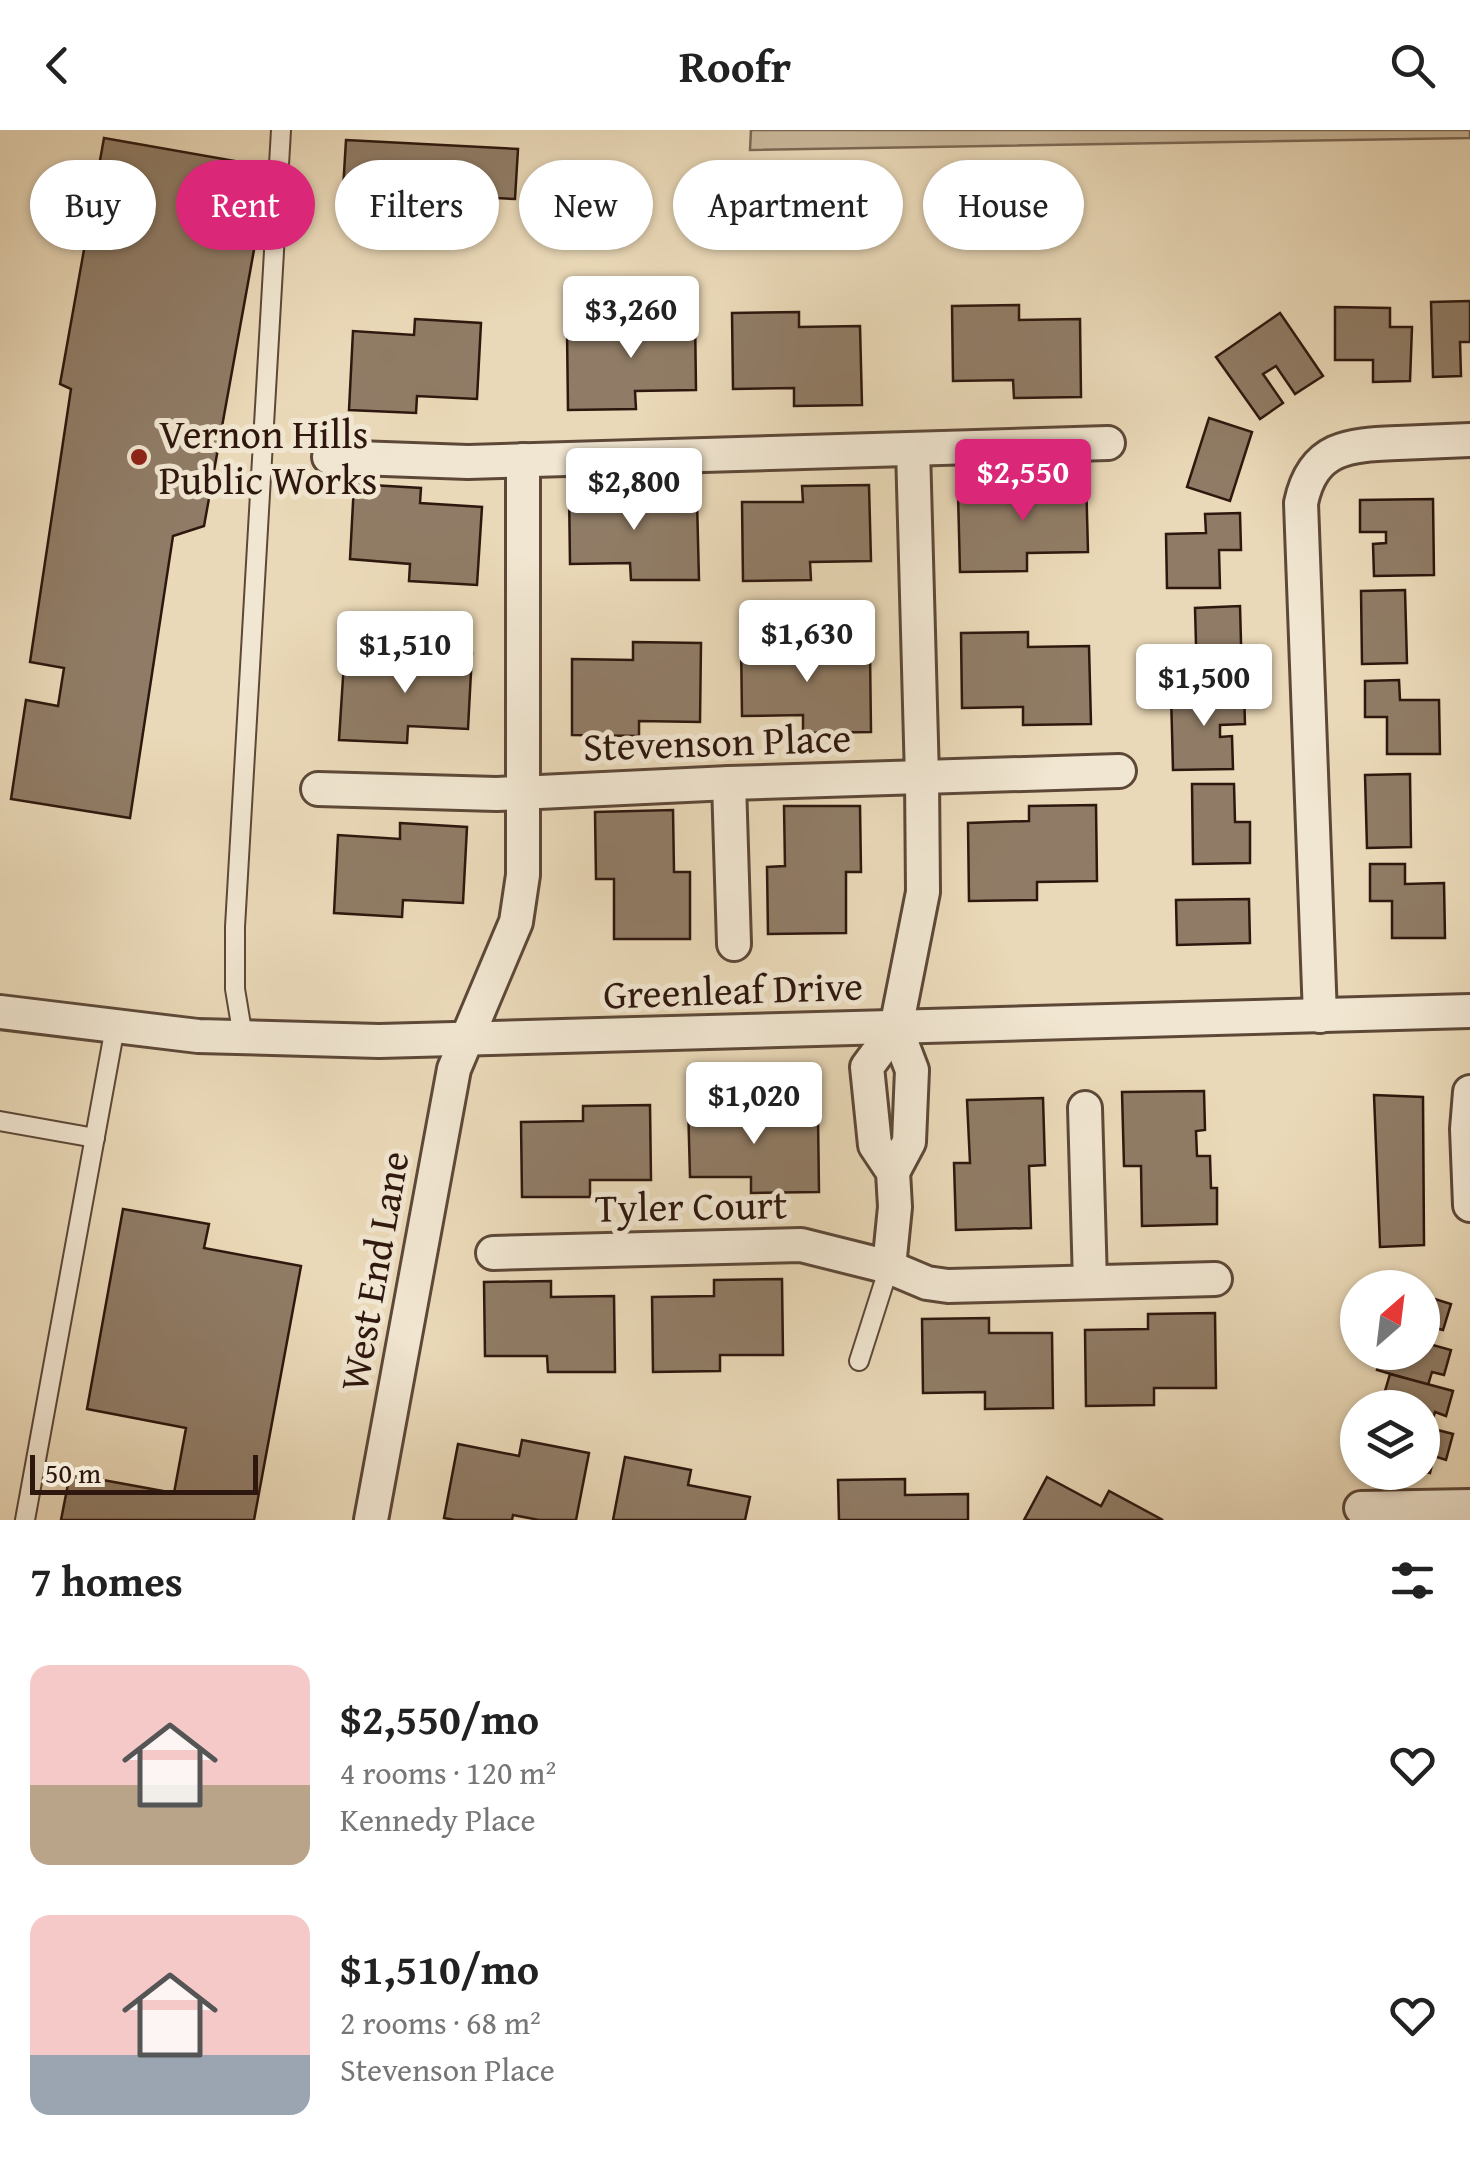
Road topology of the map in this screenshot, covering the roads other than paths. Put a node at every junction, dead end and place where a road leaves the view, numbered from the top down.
1 (281, 130) edge
2 (1470, 440) edge
3 (1108, 443) dead end
4 (912, 449) junction
5 (329, 457) dead end
6 (523, 460) junction
7 (1119, 771) dead end
8 (922, 778) junction
9 (729, 782) junction
10 (318, 789) dead end
11 (524, 791) junction
12 (734, 944) dead end
13 (1470, 1011) edge
14 (0, 1012) edge
15 (1320, 1016) junction
16 (116, 1027) junction
17 (896, 1028) junction
18 (243, 1037) junction
19 (467, 1040) junction
20 (1470, 1092) edge
21 (1085, 1108) dead end
22 (0, 1121) edge
23 (95, 1138) junction
24 (1470, 1205) edge
25 (493, 1252) dead end
26 (889, 1267) junction
27 (1215, 1279) dead end
28 (1090, 1282) junction
29 (859, 1361) dead end
30 (1470, 1506) edge
31 (1361, 1508) dead end
32 (26, 1520) edge
33 (371, 1520) edge

1 - 18 lane
2 - 15 street
3 - 4 street
4 - 6 street
4 - 8 street
5 - 6 street
6 - 11 street, West End Lane
7 - 8 street, Stevenson Place
8 - 9 street, Stevenson Place
8 - 17 street
9 - 11 street, Stevenson Place
9 - 12 street
10 - 11 street, Stevenson Place
11 - 19 street, West End Lane
13 - 15 street, Greenleaf Drive
14 - 16 street, Greenleaf Drive
15 - 17 street, Greenleaf Drive
16 - 18 street, Greenleaf Drive
16 - 23 lane
17 - 19 street, Greenleaf Drive
17 - 26 street
18 - 19 street, Greenleaf Drive
19 - 33 street, West End Lane
20 - 24 street
21 - 28 street
22 - 23 lane
23 - 32 lane
25 - 26 street, Tyler Court
26 - 28 street, Tyler Court
26 - 29 lane
27 - 28 street, Tyler Court
30 - 31 street

